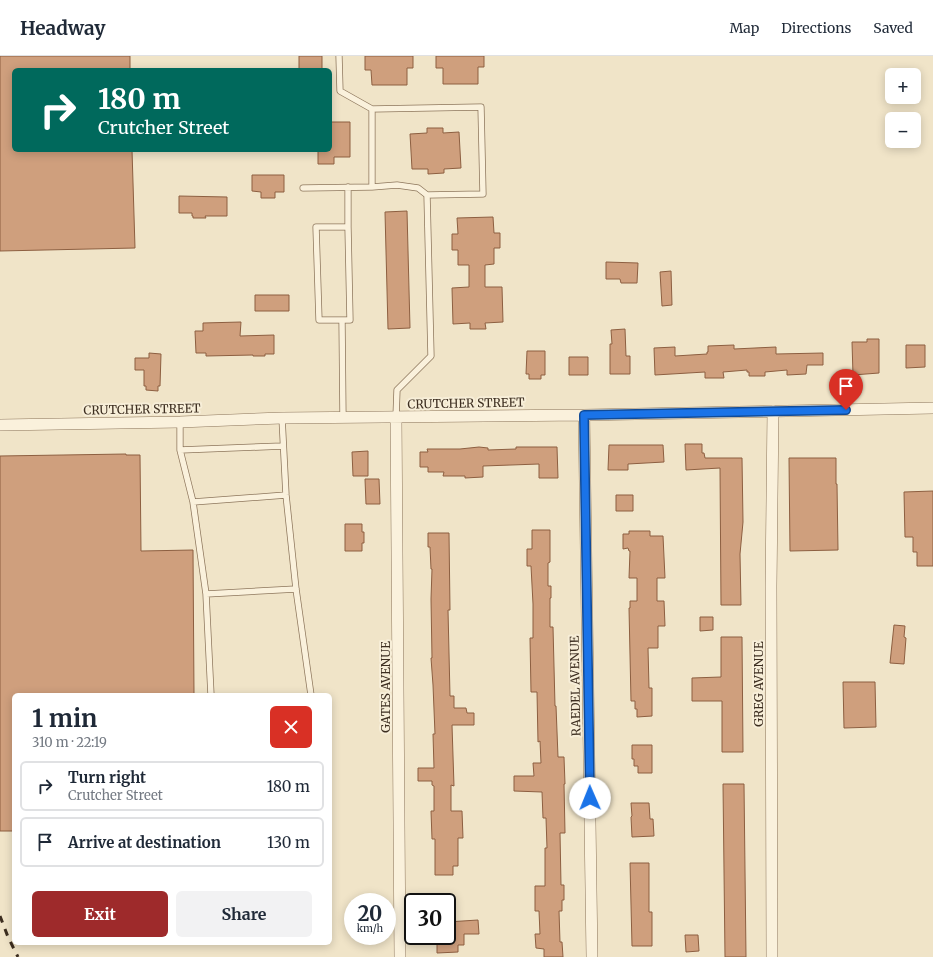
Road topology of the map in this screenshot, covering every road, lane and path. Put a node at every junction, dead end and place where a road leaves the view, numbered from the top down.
1 (338, 56) edge
2 (372, 108) junction
3 (348, 187) junction
4 (372, 187) junction
5 (304, 188) dead end
6 (427, 195) junction
7 (348, 227) junction
8 (342, 320) junction
9 (933, 408) edge
10 (773, 411) junction
11 (584, 415) junction
12 (396, 417) junction
13 (282, 418) junction
14 (343, 418) junction
15 (180, 422) junction
16 (0, 425) edge
17 (284, 446) junction
18 (180, 450) junction
19 (286, 495) junction
20 (193, 502) junction
21 (296, 589) junction
22 (206, 594) junction
23 (211, 693) edge
24 (311, 693) edge
25 (400, 957) edge
26 (592, 957) edge
27 (772, 957) edge

1 - 2 lane
2 - 4 lane
2 - 6 lane
3 - 4 lane
3 - 5 lane
3 - 7 lane
4 - 6 lane
6 - 12 lane
7 - 8 lane
7 - 8 lane
8 - 14 lane
9 - 10 street, CRUTCHER STREET
10 - 11 street, CRUTCHER STREET
10 - 27 street, GREG AVENUE
11 - 12 street, CRUTCHER STREET
11 - 26 street, RAEDEL AVENUE
12 - 14 street, CRUTCHER STREET
12 - 25 street, GATES AVENUE
13 - 14 street, CRUTCHER STREET
13 - 15 street, CRUTCHER STREET
13 - 17 lane
15 - 16 street, CRUTCHER STREET
15 - 18 lane
17 - 18 lane
17 - 19 lane
18 - 20 lane
19 - 20 lane
19 - 21 lane
20 - 22 lane
21 - 22 lane
21 - 24 lane
22 - 23 lane

